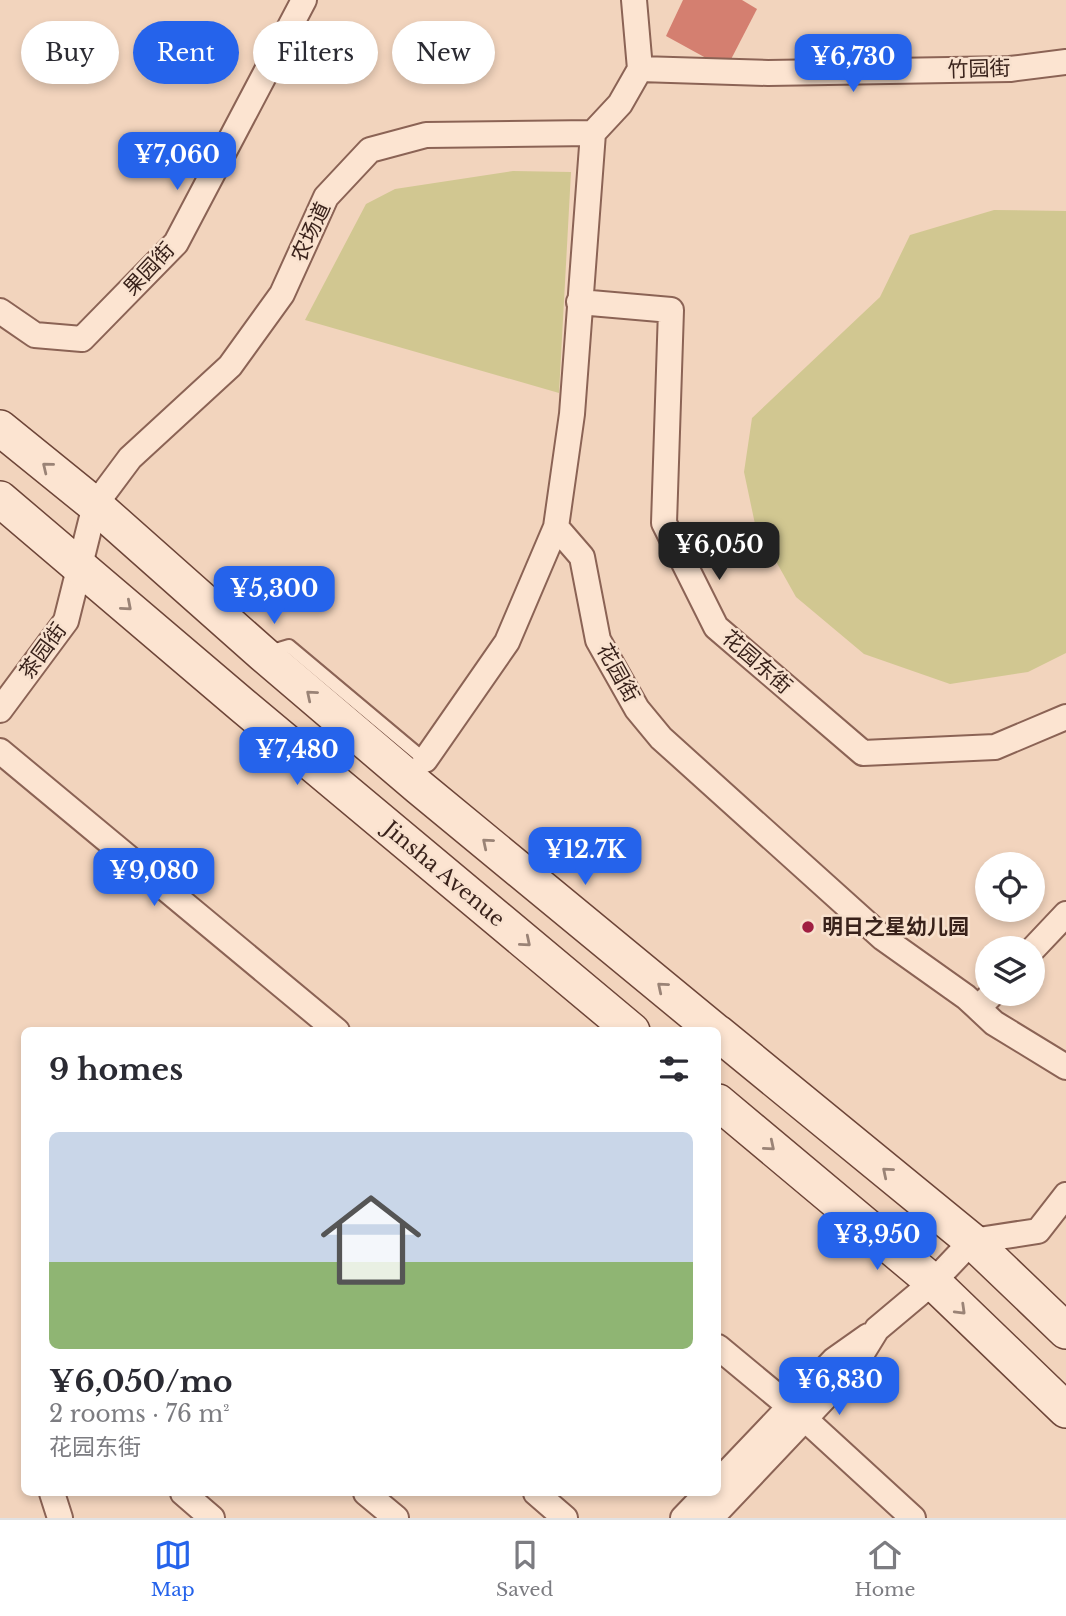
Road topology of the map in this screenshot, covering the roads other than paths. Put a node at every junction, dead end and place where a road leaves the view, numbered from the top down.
1 (304, 0) edge
2 (634, 0) edge
3 (1066, 62) edge
4 (640, 69) junction
5 (593, 133) junction
6 (579, 302) junction
7 (0, 311) edge
8 (0, 428) edge
9 (0, 499) edge
10 (95, 505) junction
11 (556, 527) junction
12 (80, 565) junction
13 (263, 654) junction
14 (0, 709) edge
15 (1066, 717) edge
16 (0, 751) edge
17 (425, 760) joint
18 (1066, 914) edge
19 (1045, 936) edge
20 (975, 999) edge
21 (987, 1006) edge
22 (332, 1027) edge
23 (627, 1027) edge
24 (710, 1027) edge
25 (721, 1036) edge
26 (1066, 1067) edge
27 (721, 1105) edge
28 (1066, 1195) edge
29 (972, 1241) junction
30 (933, 1282) junction
31 (1066, 1331) edge
32 (721, 1349) edge
33 (1066, 1410) edge
34 (798, 1413) junction
35 (721, 1479) edge
36 (53, 1496) edge
37 (186, 1496) edge
38 (370, 1496) edge
39 (539, 1496) edge
40 (704, 1496) edge
41 (60, 1518) edge
42 (212, 1518) edge
43 (396, 1518) edge
44 (565, 1518) edge
45 (683, 1518) edge
46 (711, 1518) edge
47 (913, 1518) edge

1 - 7 street, 果园街
2 - 4 street
3 - 4 street, 竹园街
4 - 5 street
5 - 6 street
5 - 10 street, 农场道
6 - 11 street
6 - 15 street, 花园东街
10 -> 8 main road
9 - 12 main road, Jinsha Avenue
10 - 12 street, 茶园街
10 - 13 main road
11 - 17 street
11 - 20 street, 花园街
12 - 14 street, 茶园街
12 -> 23 main road, Jinsha Avenue
13 - 17 lane
24 -> 13 main road
16 - 22 street
18 - 19 street
21 - 26 street, 花园街
29 -> 25 main road
27 -> 30 main road
28 - 29 street
29 - 30 street
29 - 31 main road
30 -> 33 main road
30 - 34 street
32 - 34 street
34 - 35 street
34 - 46 street
34 - 47 street
36 - 41 street
37 - 42 street
38 - 43 street
39 - 44 street
40 - 45 street

